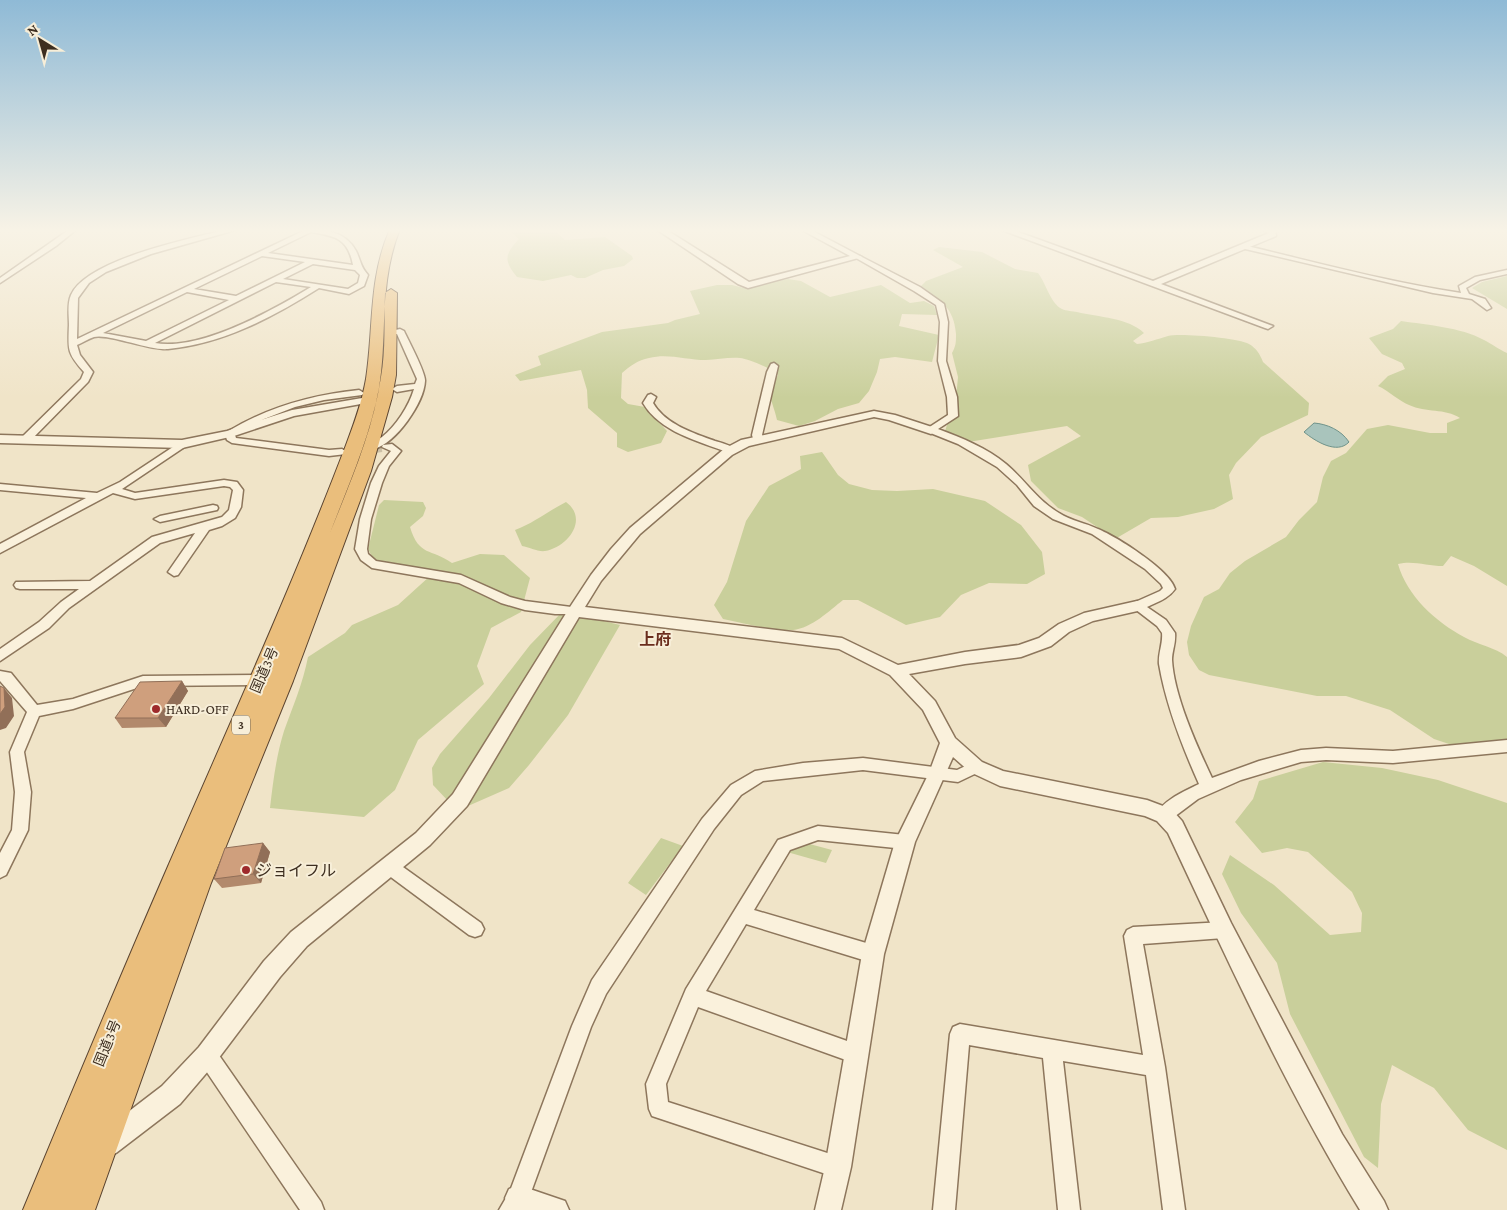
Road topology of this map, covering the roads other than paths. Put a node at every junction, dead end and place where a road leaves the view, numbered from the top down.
1 (83, 285) edge
2 (196, 285) edge
3 (264, 285) edge
4 (314, 285) edge
5 (359, 285) edge
6 (379, 285) edge
7 (391, 285) edge
8 (910, 285) edge
9 (1160, 285) edge
10 (1414, 285) edge
11 (1465, 285) edge
12 (318, 286) junction
13 (187, 290) junction
14 (1466, 296) junction
15 (237, 299) junction
16 (1487, 308) dead end
17 (1268, 326) dead end
18 (390, 332) junction
19 (96, 334) junction
20 (146, 344) junction
21 (72, 345) junction
22 (774, 366) dead end
23 (418, 386) junction
24 (397, 389) dead end
25 (364, 397) junction
26 (651, 398) dead end
27 (931, 430) junction
28 (230, 434) junction
29 (0, 439) edge
30 (25, 440) junction
31 (758, 440) junction
32 (182, 444) junction
33 (378, 448) junction
34 (730, 450) junction
35 (342, 452) tunnel mouth
36 (0, 487) edge
37 (114, 490) junction
38 (100, 496) junction
39 (213, 508) dead end
40 (189, 513) junction
41 (160, 519) dead end
42 (205, 527) junction
43 (186, 531) junction
44 (0, 549) edge
45 (174, 572) dead end
46 (20, 585) dead end
47 (93, 585) junction
48 (1137, 606) junction
49 (575, 611) junction
50 (0, 656) edge
51 (896, 671) junction
52 (0, 676) edge
53 (260, 680) junction
54 (34, 711) junction
55 (949, 742) junction
56 (1507, 746) edge
57 (976, 767) junction
58 (938, 774) junction
59 (1208, 787) junction
60 (1164, 815) junction
61 (905, 842) junction
62 (390, 866) junction
63 (0, 870) edge
64 (742, 915) junction
65 (475, 929) dead end
66 (1224, 930) junction
67 (873, 954) junction
68 (693, 996) junction
69 (1052, 1050) junction
70 (857, 1054) junction
71 (207, 1055) junction
72 (1155, 1067) junction
73 (101, 1148) junction
74 (838, 1167) junction
75 (43, 1203) edge
76 (514, 1204) edge
77 (312, 1209) edge
78 (23, 1210) edge
79 (77, 1210) edge
80 (556, 1210) edge
81 (828, 1210) edge
82 (944, 1210) edge
83 (1069, 1210) edge
84 (1174, 1210) edge
85 (1375, 1210) edge

1 - 21 street
2 - 13 street
3 - 15 street
4 - 12 street
5 - 12 street
6 - 25 highway, 国道3号 / 3
7 - 18 highway, 国道3号 / 3
8 - 27 street
9 - 17 street
10 - 14 street
11 - 14 street
12 - 20 street
13 - 15 street
13 - 19 street
14 - 16 street
15 - 20 street
18 - 23 street
18 - 33 highway, 国道3号 / 3
19 - 20 street
19 - 21 street
21 - 30 street
22 - 31 street
23 - 24 street
23 - 33 street
25 - 28 street
25 - 53 highway, 国道3号 / 3
26 - 34 street
27 - 31 street
27 - 48 street
28 - 32 street
28 - 35 street
29 - 30 street
30 - 32 street
31 - 34 street
32 - 37 street
33 - 49 street
33 - 73 highway, 国道3号 / 3
34 - 49 street
36 - 38 street
37 - 38 street
37 - 42 street
38 - 44 street
39 - 40 street
40 - 41 street
40 - 43 street
42 - 43 street
42 - 45 street
43 - 47 street
46 - 47 street
47 - 50 street
48 - 51 street
48 - 59 street
49 - 51 street
49 - 62 street
51 - 55 street
52 - 54 street
53 - 54 street
53 - 75 highway, 国道3号 / 3
54 - 63 street
55 - 57 street
55 - 58 street
56 - 59 street
57 - 58 street
57 - 60 street
58 - 61 street
58 - 76 street
59 - 60 street
60 - 66 street
61 - 64 street
61 - 67 street
62 - 65 street
62 - 71 street
64 - 67 street
64 - 68 street
66 - 72 street
66 - 85 street
67 - 70 street
68 - 70 street
68 - 74 street
69 - 72 street
69 - 82 street
69 - 83 street
70 - 74 street
71 - 73 street
71 - 77 street
72 - 84 street
73 - 75 street
73 - 79 highway, 国道3号 / 3
74 - 81 street
75 - 78 street
76 - 80 street

